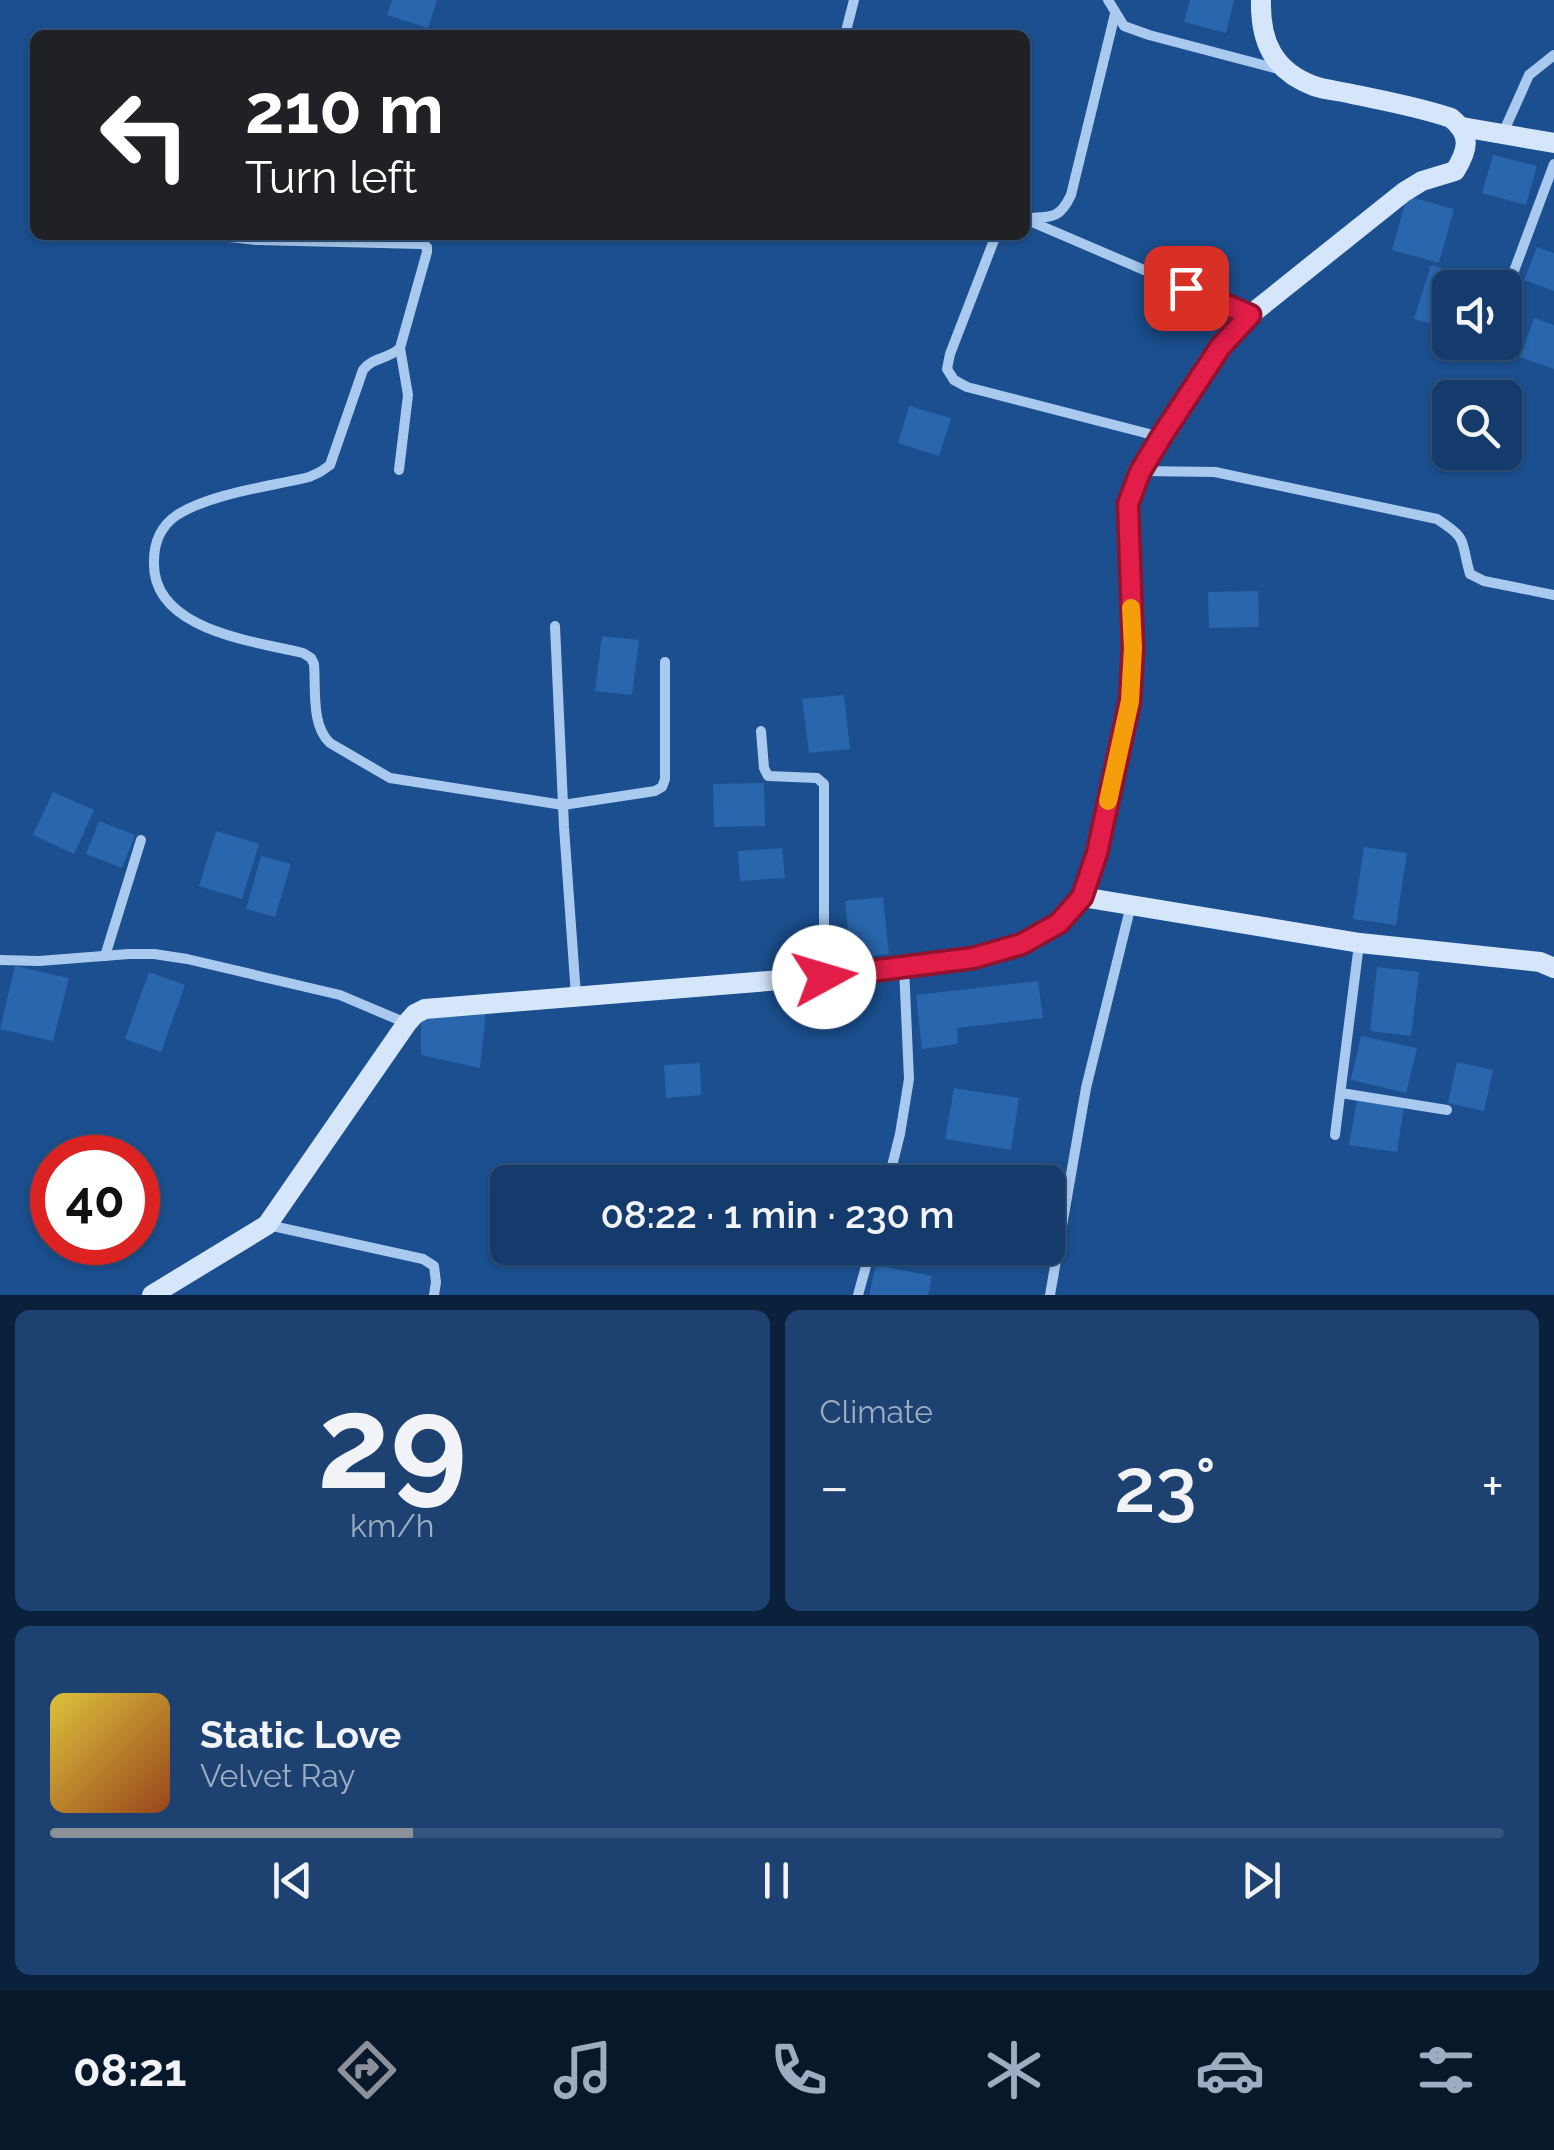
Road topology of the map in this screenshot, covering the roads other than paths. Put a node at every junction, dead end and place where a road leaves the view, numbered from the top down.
1 (854, 0) edge
2 (1108, 0) edge
3 (1262, 0) edge
4 (1115, 14) junction
5 (846, 30) edge
6 (1554, 56) edge
7 (1288, 72) junction
8 (1462, 127) junction
9 (1502, 134) junction
10 (1554, 143) edge
11 (1554, 164) edge
12 (1030, 218) edge
13 (1030, 220) edge
14 (361, 240) edge
15 (994, 240) edge
16 (1515, 270) edge
17 (1250, 315) junction
18 (400, 348) junction
19 (1161, 437) junction
20 (399, 470) dead end
21 (1140, 472) junction
22 (1554, 595) edge
23 (555, 626) dead end
24 (665, 662) dead end
25 (761, 731) dead end
26 (563, 805) junction
27 (141, 840) dead end
28 (1082, 897) junction
29 (1131, 905) junction
30 (1360, 943) junction
31 (105, 956) junction
32 (0, 960) edge
33 (904, 968) junction
34 (1554, 968) edge
35 (824, 977) junction
36 (576, 996) junction
37 (407, 1023) junction
38 (1341, 1093) junction
39 (1447, 1110) dead end
40 (1335, 1135) dead end
41 (892, 1165) edge
42 (267, 1225) junction
43 (866, 1265) edge
44 (152, 1295) edge
45 (434, 1295) edge
46 (858, 1295) edge
47 (1050, 1295) edge

1 - 5 street
2 - 4 street
3 - 7 street
4 - 7 street
4 - 12 street
6 - 9 street
7 - 8 street
8 - 9 street
8 - 17 street
9 - 10 street
11 - 16 street
13 - 17 street
14 - 18 street
15 - 19 street
17 - 19 street
18 - 20 street
18 - 26 street
19 - 21 street
21 - 22 street
21 - 28 street
23 - 26 street
24 - 26 street
25 - 35 street
26 - 36 street
27 - 31 street
28 - 29 street
28 - 33 street
29 - 30 street
29 - 47 street
30 - 34 street
30 - 38 street
31 - 32 street
31 - 37 street
33 - 35 street
33 - 41 street
35 - 36 street
36 - 37 street
37 - 42 street
38 - 39 street
38 - 40 street
42 - 44 street
42 - 45 street
43 - 46 street

